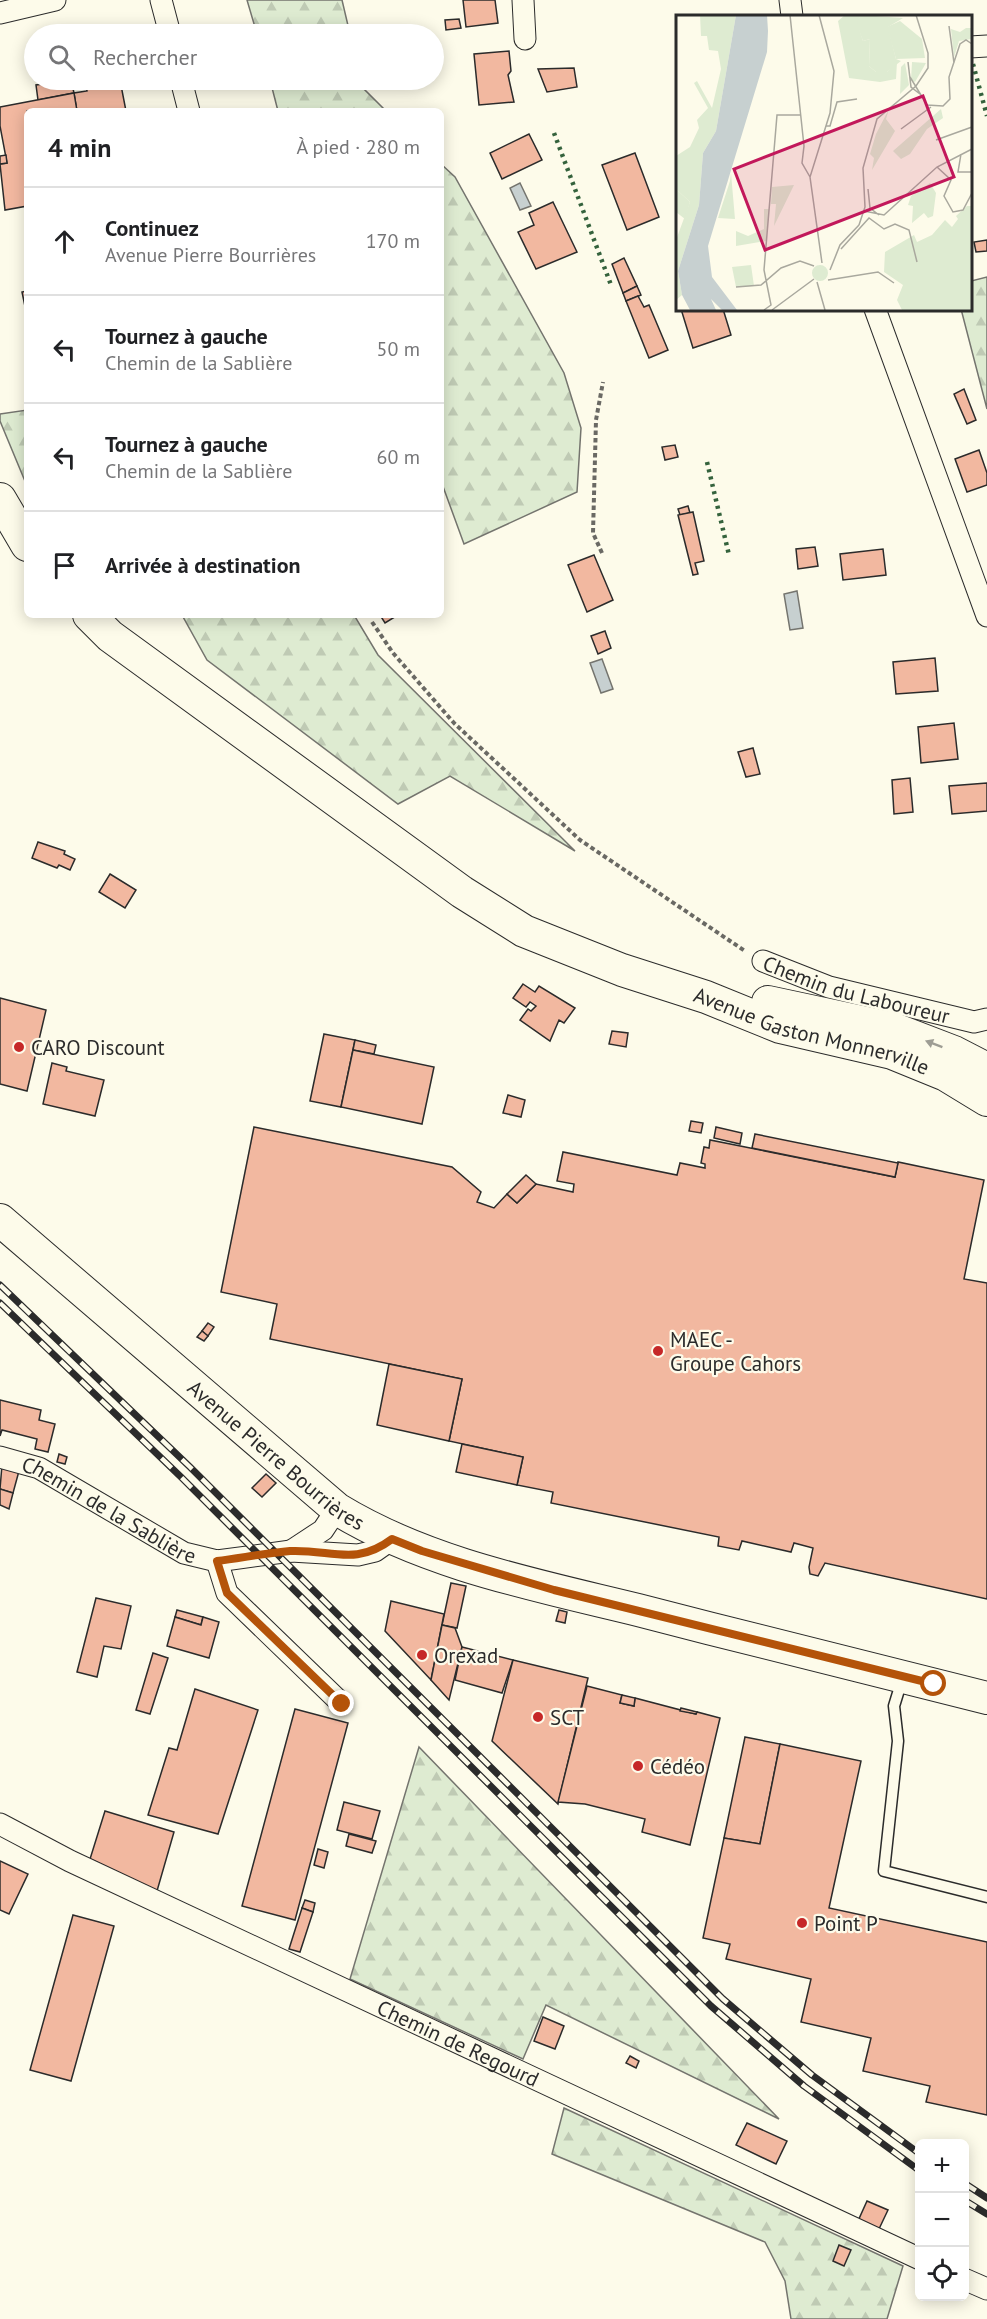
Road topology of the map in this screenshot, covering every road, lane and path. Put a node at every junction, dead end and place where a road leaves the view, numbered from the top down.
1 (55, 0) edge
2 (161, 0) edge
3 (523, 0) edge
4 (790, 0) edge
5 (0, 13) edge
6 (792, 15) edge
7 (167, 24) edge
8 (525, 39) dead end
9 (987, 46) edge
10 (972, 47) edge
11 (184, 90) edge
12 (188, 108) edge
13 (875, 310) edge
14 (603, 382) dead end
15 (0, 499) edge
16 (24, 540) edge
17 (602, 553) dead end
18 (987, 616) edge
19 (92, 618) edge
20 (372, 622) dead end
21 (763, 961) joint
22 (987, 1019) edge
23 (986, 1082) edge
24 (0, 1220) edge
25 (0, 1457) edge
26 (337, 1509) junction
27 (392, 1539) junction
28 (291, 1551) junction
29 (217, 1561) junction
30 (903, 1677) junction
31 (987, 1698) edge
32 (342, 1704) dead end
33 (0, 1824) edge
34 (987, 1897) edge
35 (915, 2257) edge
36 (969, 2281) edge
37 (987, 2289) edge

1 - 5 street
2 - 7 street
3 - 8 street
4 - 6 street
9 - 10 street
11 - 12 street
13 - 18 street
14 - 17 path
15 - 16 main road
19 - 23 main road, Avenue Gaston Monnerville
20 - 21 path, Chemin du Laboureur
21 - 22 street, Chemin du Laboureur
24 - 26 main road, Avenue Pierre Bourrières
25 - 29 street, Chemin de la Sablière
26 - 27 main road, Avenue Pierre Bourrières
26 - 28 street, Chemin de la Sablière
27 - 28 street, Chemin de la Sablière
27 - 30 main road, Avenue Pierre Bourrières
28 - 29 street, Chemin de la Sablière
29 - 32 street, Chemin de la Sablière
30 - 31 main road, Avenue Pierre Bourrières
30 - 34 lane
33 - 35 street, Chemin de Regourd
36 - 37 street

